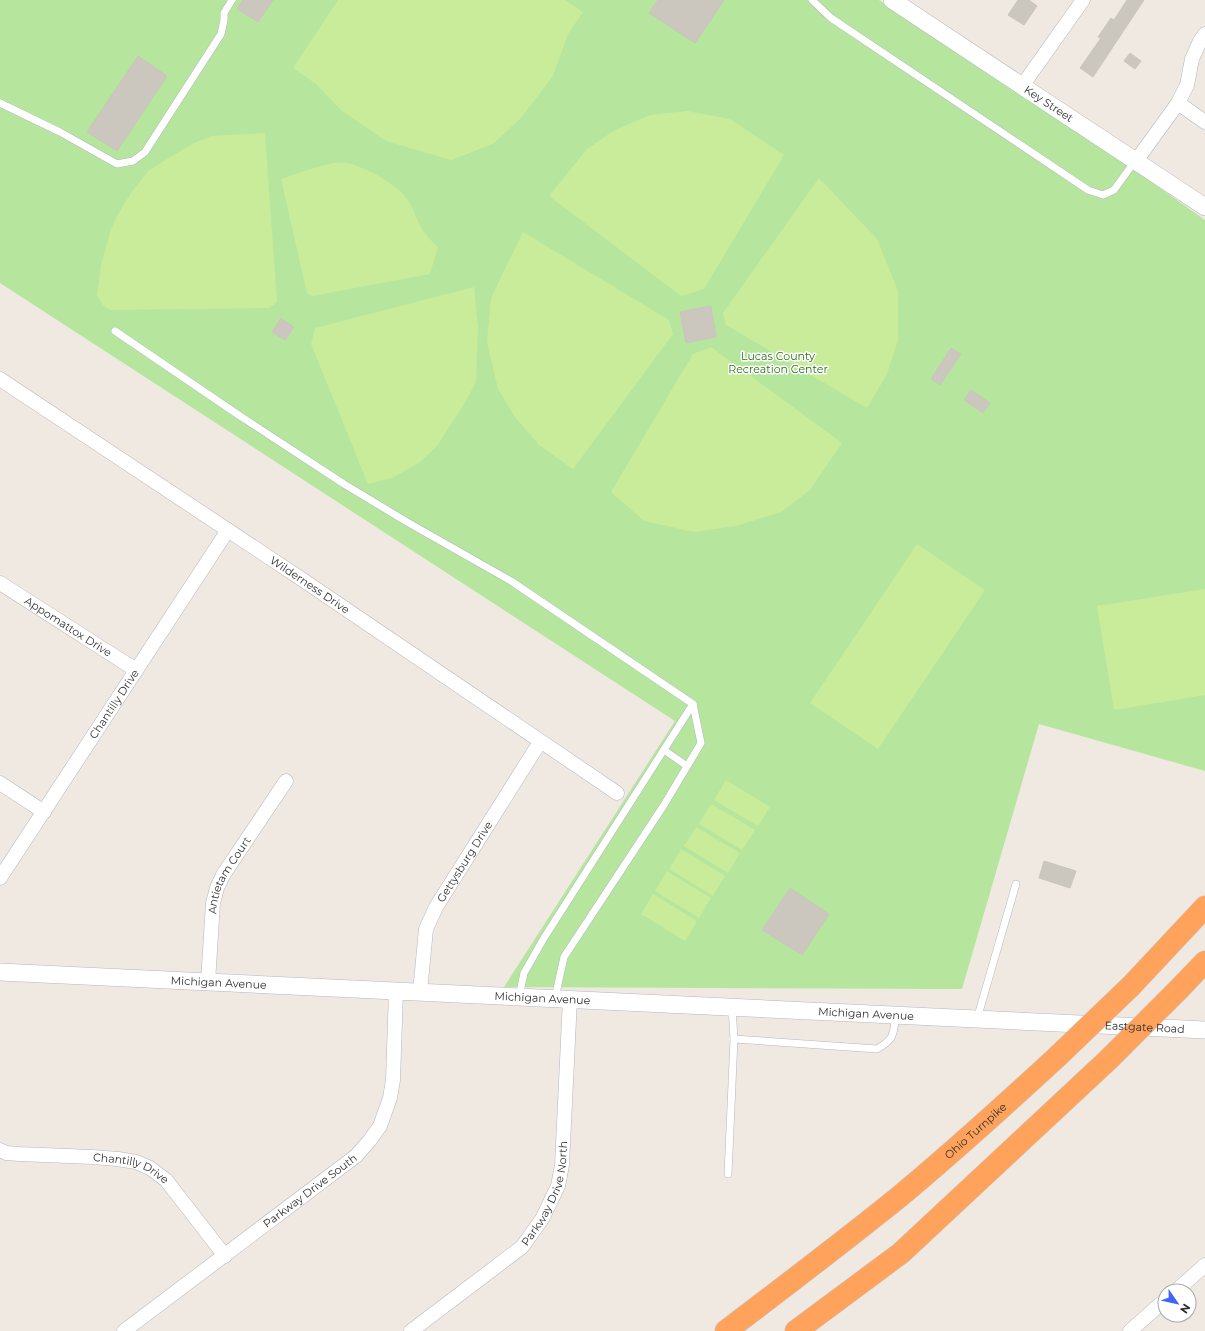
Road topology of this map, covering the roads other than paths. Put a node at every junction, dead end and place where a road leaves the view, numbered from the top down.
1 (232, 0) edge
2 (812, 0) edge
3 (892, 0) edge
4 (1083, 0) edge
5 (1205, 34) edge
6 (1022, 86) junction
7 (0, 103) edge
8 (1178, 103) junction
9 (1205, 122) edge
10 (1136, 161) junction
11 (1205, 207) edge
12 (116, 330) dead end
13 (0, 379) edge
14 (228, 530) junction
15 (0, 583) edge
16 (136, 670) junction
17 (693, 704) junction
18 (540, 742) junction
19 (664, 750) junction
20 (687, 766) junction
21 (286, 781) dead end
22 (0, 783) edge
23 (617, 794) dead end
24 (44, 812) junction
25 (0, 878) edge
26 (1016, 884) dead end
27 (1205, 907) edge
28 (1205, 962) edge
29 (0, 972) edge
30 (208, 982) junction
31 (396, 991) junction
32 (420, 992) junction
33 (519, 997) junction
34 (563, 999) junction
35 (732, 1007) junction
36 (896, 1015) junction
37 (976, 1019) junction
38 (1084, 1024) joint
39 (1205, 1030) edge
40 (734, 1039) junction
41 (0, 1150) edge
42 (728, 1174) dead end
43 (224, 1256) junction
44 (1205, 1265) edge
45 (1185, 1283) edge
46 (1157, 1307) edge
47 (124, 1331) edge
48 (412, 1331) edge
49 (726, 1331) edge
50 (796, 1331) edge
51 (1130, 1331) edge

1 - 7 lane
2 - 10 lane
3 - 6 street, Key Street
4 - 6 street
5 - 8 street
6 - 10 street, Key Street
8 - 9 street
8 - 10 street
10 - 11 street, Key Street
12 - 17 lane
13 - 14 street, Wilderness Drive
14 - 16 street, Chantilly Drive
14 - 18 street, Wilderness Drive
15 - 16 street, Appomattox Drive
16 - 24 street, Chantilly Drive
17 - 19 lane
17 - 20 lane
18 - 23 street, Wilderness Drive
18 - 32 street, Gettysburg Drive
19 - 20 lane
19 - 33 lane
20 - 34 lane
21 - 30 street, Antietam Court
22 - 24 street
24 - 25 street, Chantilly Drive
26 - 37 lane
27 - 49 highway, Ohio Turnpike, bridge
28 - 50 highway, bridge
29 - 30 street, Michigan Avenue
30 - 31 street, Michigan Avenue
31 - 32 street, Michigan Avenue
31 - 43 street, Parkway Drive South
32 - 33 street, Michigan Avenue
33 - 34 street, Michigan Avenue
34 - 35 street, Michigan Avenue
34 - 48 street, Parkway Drive North
35 - 36 street, Michigan Avenue
35 - 40 lane
36 - 37 street, Michigan Avenue
36 - 40 lane
37 - 38 street, Michigan Avenue
38 - 39 street, Eastgate Road
40 - 42 lane
41 - 43 street, Chantilly Drive
43 - 47 street, Parkway Drive South
44 - 45 street
46 - 51 street

